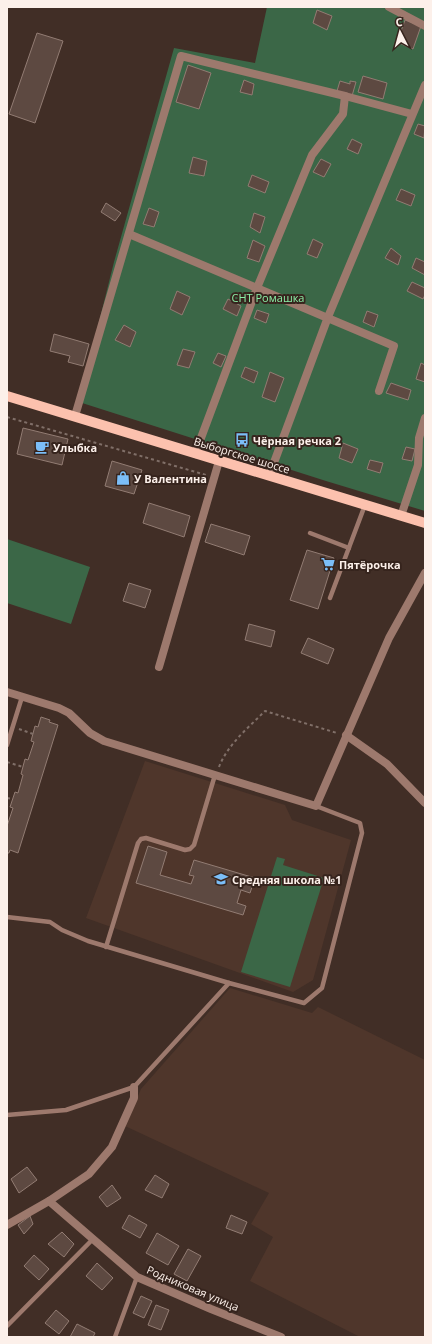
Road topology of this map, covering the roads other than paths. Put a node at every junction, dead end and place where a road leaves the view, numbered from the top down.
1 (389, 7) edge
2 (425, 26) edge
3 (425, 85) edge
4 (345, 96) junction
5 (412, 114) junction
6 (129, 234) junction
7 (257, 288) junction
8 (328, 317) junction
9 (379, 391) dead end
10 (7, 396) edge
11 (75, 416) junction
12 (425, 418) edge
13 (195, 454) junction
14 (219, 461) junction
15 (269, 476) junction
16 (365, 505) junction
17 (402, 516) junction
18 (425, 523) edge
19 (310, 533) dead end
20 (349, 548) junction
21 (425, 573) edge
22 (330, 598) dead end
23 (159, 668) dead end
24 (7, 692) edge
25 (22, 697) junction
26 (346, 735) junction
27 (7, 745) edge
28 (215, 775) junction
29 (425, 803) edge
30 (316, 806) junction
31 (7, 918) edge
32 (106, 947) junction
33 (229, 983) junction
34 (134, 1088) junction
35 (7, 1115) edge
36 (49, 1201) junction
37 (7, 1225) edge
38 (93, 1239) junction
39 (137, 1277) junction
40 (7, 1326) edge
41 (115, 1337) edge
42 (281, 1337) edge

1 - 2 street
3 - 5 street
4 - 5 street
4 - 6 street
4 - 7 street
5 - 8 street
6 - 7 street
6 - 11 street
7 - 8 street
7 - 13 street
8 - 9 street
8 - 15 street
10 - 11 main road, Выборгское шоссе
11 - 13 main road, Выборгское шоссе
12 - 17 street
13 - 14 main road, Выборгское шоссе
14 - 15 main road, Выборгское шоссе
14 - 23 street
15 - 16 main road, Выборгское шоссе
16 - 17 main road, Выборгское шоссе
16 - 20 lane
17 - 18 main road, Выборгское шоссе
19 - 20 lane
20 - 22 lane
21 - 26 street
24 - 25 street
25 - 27 lane
25 - 28 street
26 - 29 street
26 - 30 street
28 - 30 street
28 - 32 lane
30 - 33 lane
31 - 32 lane
32 - 33 lane
33 - 34 lane
34 - 35 lane
34 - 36 street
36 - 37 street
36 - 38 street, Родниковая улица
38 - 39 street, Родниковая улица
38 - 40 lane
39 - 41 lane
39 - 42 street, Родниковая улица

